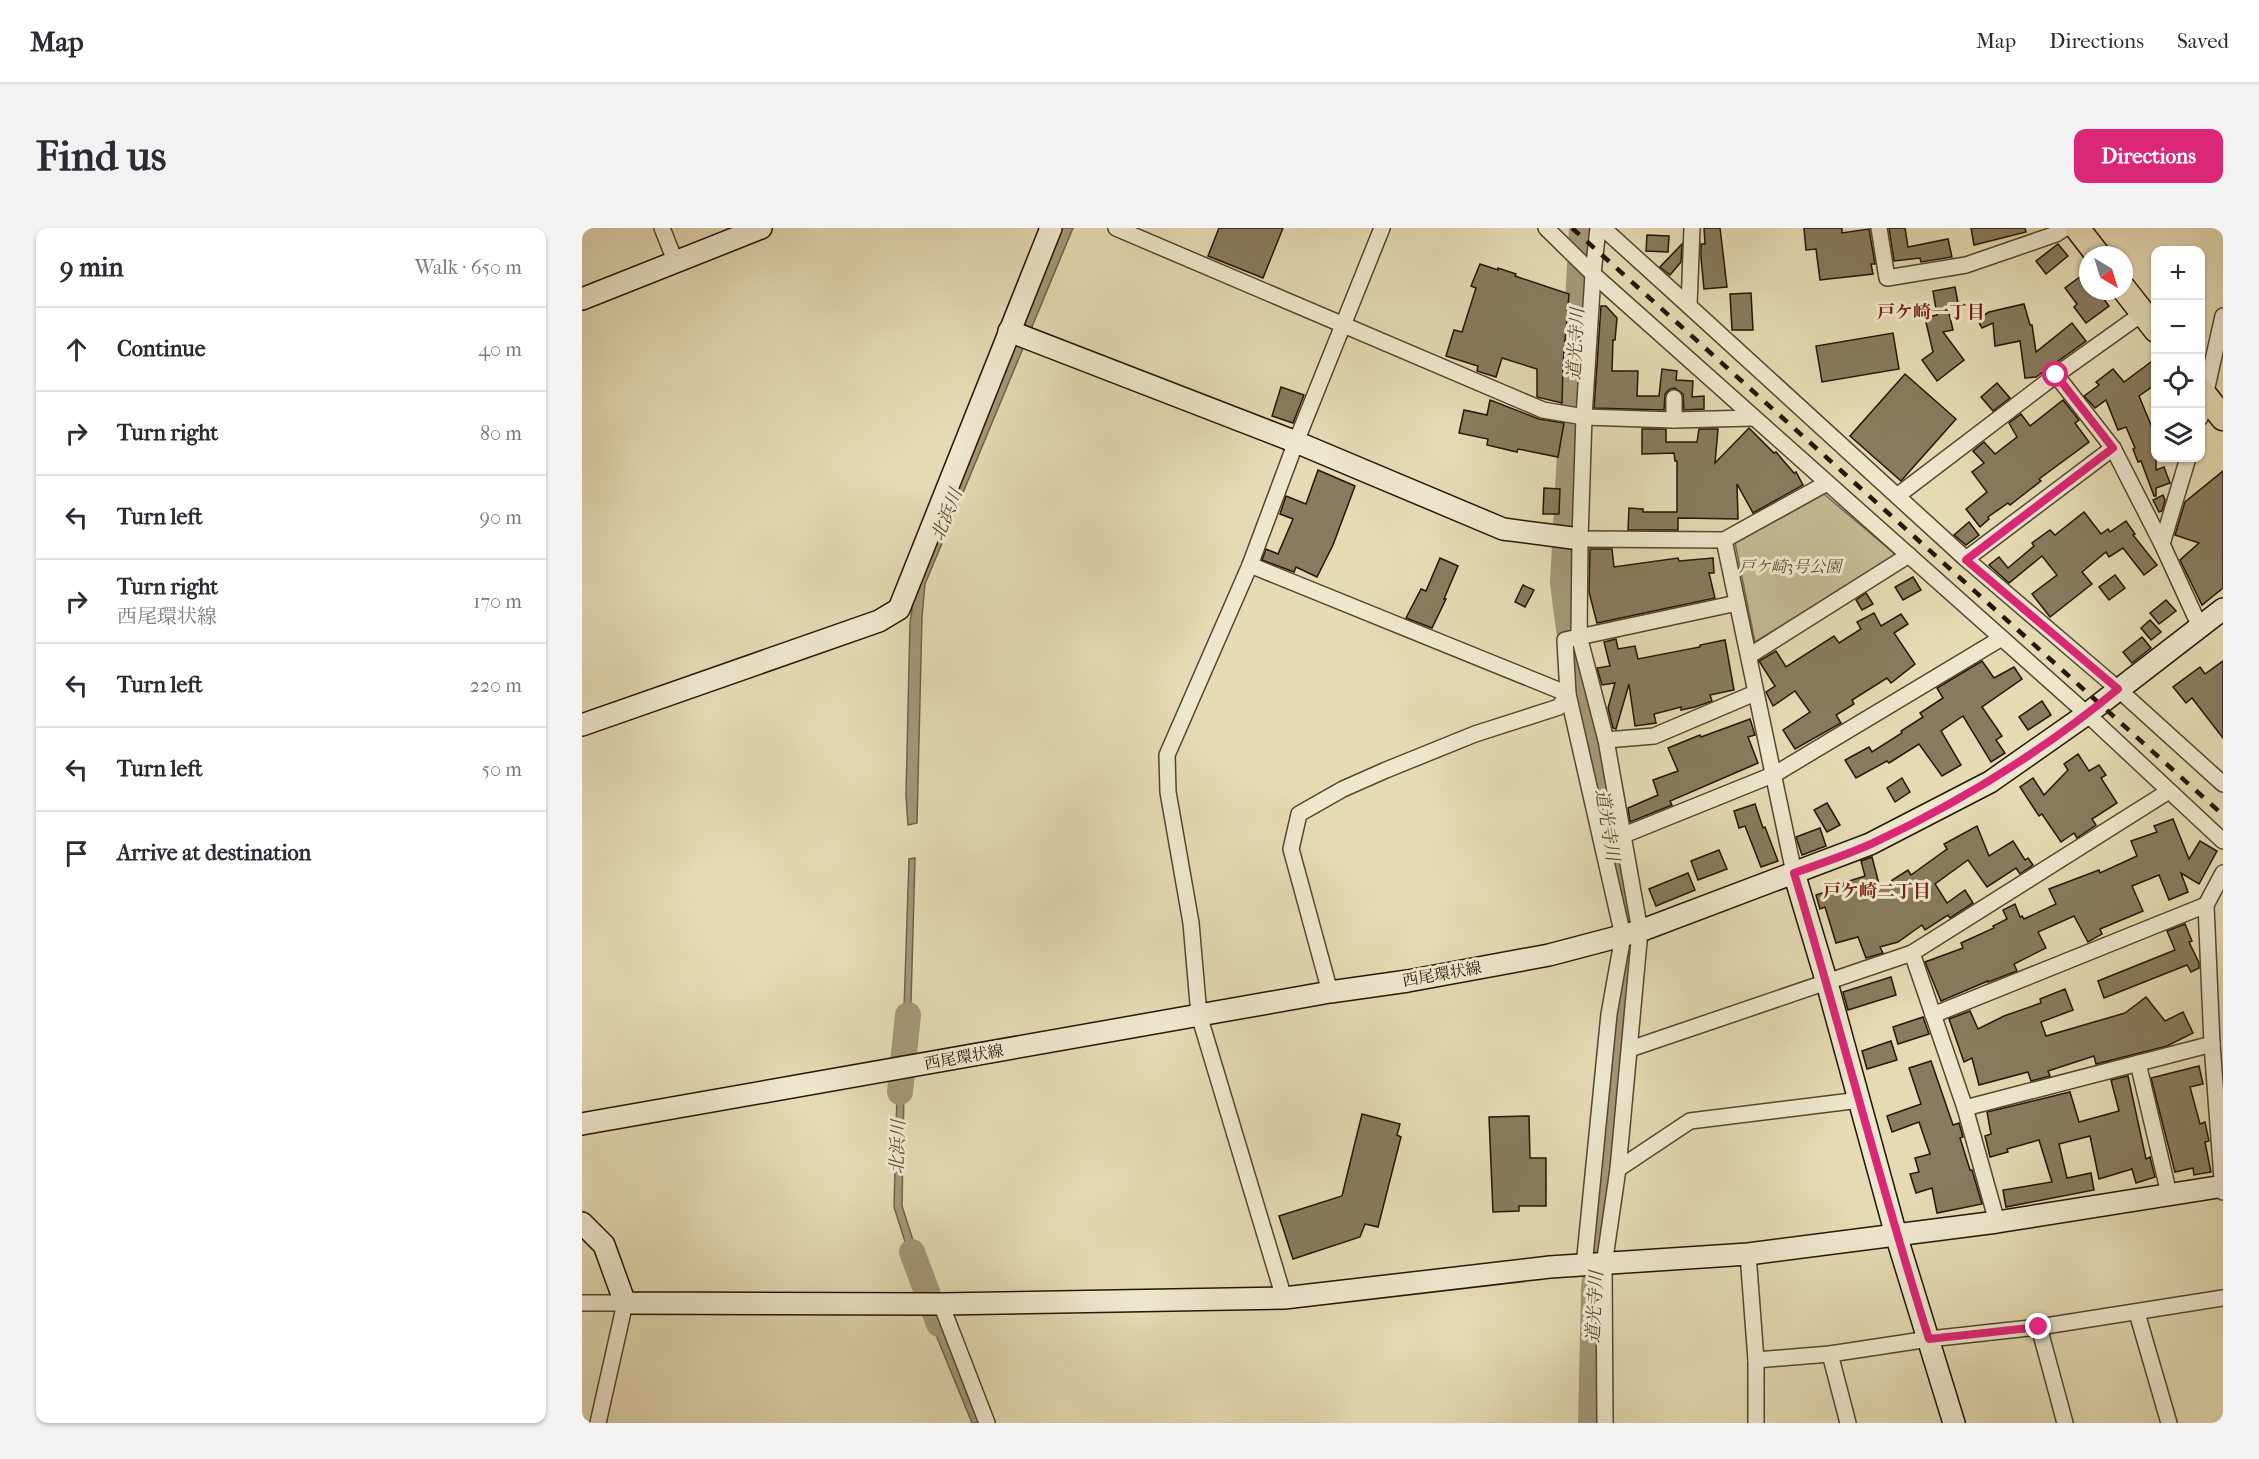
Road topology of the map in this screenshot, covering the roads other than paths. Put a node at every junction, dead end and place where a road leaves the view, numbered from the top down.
1 (662, 228) edge
2 (761, 228) edge
3 (1051, 228) edge
4 (1116, 228) edge
5 (1382, 228) edge
6 (1546, 228) edge
7 (1598, 228) edge
8 (1603, 228) edge
9 (1692, 228) edge
10 (1879, 228) edge
11 (2065, 228) edge
12 (2077, 228) edge
13 (2091, 246) edge
14 (676, 262) junction
15 (1592, 274) junction
16 (582, 299) edge
17 (2132, 300) edge
18 (1689, 306) junction
19 (2223, 316) edge
20 (2149, 322) edge
21 (1343, 324) junction
22 (1018, 334) junction
23 (2056, 375) junction
24 (2205, 388) edge
25 (1674, 398) dead end
26 (2205, 403) edge
27 (1584, 417) junction
28 (1753, 418) junction
29 (2223, 418) edge
30 (1674, 420) junction
31 (1296, 442) junction
32 (2113, 448) junction
33 (2187, 462) edge
34 (1827, 483) junction
35 (1897, 496) junction
36 (1579, 539) junction
37 (1724, 540) junction
38 (2162, 544) junction
39 (1909, 555) junction
40 (1966, 560) junction
41 (1250, 565) junction
42 (1737, 603) junction
43 (2223, 609) edge
44 (2200, 627) junction
45 (1574, 638) junction
46 (2000, 639) junction
47 (1749, 656) junction
48 (2118, 689) junction
49 (1755, 693) junction
50 (1569, 694) junction
51 (2087, 714) junction
52 (582, 725) edge
53 (1606, 740) junction
54 (1775, 774) junction
55 (2220, 775) edge
56 (2169, 791) junction
57 (1624, 835) junction
58 (2223, 841) edge
59 (1794, 873) junction
60 (2223, 873) edge
61 (2206, 904) junction
62 (1631, 933) junction
63 (1912, 953) junction
64 (2216, 973) edge
65 (1827, 983) junction
66 (1330, 992) junction
67 (1199, 1015) junction
68 (1934, 1015) junction
69 (2212, 1044) junction
70 (1630, 1049) junction
71 (2138, 1063) junction
72 (2220, 1084) edge
73 (1860, 1100) junction
74 (1965, 1108) junction
75 (582, 1124) edge
76 (1618, 1169) junction
77 (2223, 1188) edge
78 (2169, 1194) junction
79 (1997, 1222) junction
80 (582, 1223) edge
81 (1896, 1234) junction
82 (1748, 1254) junction
83 (1594, 1265) junction
84 (1284, 1298) junction
85 (2223, 1298) edge
86 (582, 1303) edge
87 (625, 1303) junction
88 (934, 1304) junction
89 (2137, 1313) junction
90 (2039, 1327) junction
91 (1929, 1339) junction
92 (1830, 1354) junction
93 (1756, 1360) junction
94 (598, 1423) edge
95 (987, 1423) edge
96 (1605, 1423) edge
97 (1756, 1423) edge
98 (1848, 1423) edge
99 (1954, 1423) edge
100 (2065, 1423) edge
101 (2169, 1423) edge

1 - 14 street
2 - 14 street
3 - 22 street
4 - 21 street
5 - 21 street
6 - 15 street
7 - 15 street
8 - 18 street
9 - 18 street
10 - 11 street
12 - 13 main road
14 - 16 street
15 - 27 street
15 - 28 street
17 - 20 main road
18 - 35 street
19 - 24 street
20 - 23 street
21 - 27 street
21 - 31 street
22 - 31 street
22 - 52 street
23 - 32 street
23 - 35 street
25 - 30 street
26 - 29 main road
27 - 30 street
27 - 36 street
28 - 30 street
28 - 34 street
31 - 36 street
31 - 41 street
32 - 38 street
32 - 40 street
33 - 38 street
34 - 37 street
34 - 39 street
35 - 40 street
36 - 37 street
36 - 45 street
37 - 42 street
38 - 44 street
39 - 46 street
39 - 47 street
40 - 48 street
41 - 50 street
41 - 67 street
42 - 45 street
42 - 47 street
43 - 44 street, 西尾環状線
44 - 48 street, 西尾環状線
45 - 50 street
45 - 53 street
46 - 51 street
46 - 54 street
47 - 49 street
48 - 51 street, 西尾環状線
48 - 55 street
49 - 53 street
49 - 54 street
50 - 62 street
50 - 66 street
51 - 56 street
51 - 59 street, 西尾環状線
53 - 57 street
54 - 57 street
54 - 59 street
56 - 58 street
56 - 63 street
57 - 62 street
59 - 62 street, 西尾環状線
59 - 65 street
60 - 61 street
61 - 64 street
61 - 68 street
62 - 66 street, 西尾環状線
62 - 70 street
62 - 83 street
63 - 65 street
63 - 68 street
64 - 69 street
65 - 70 street
65 - 73 street
66 - 67 street, 西尾環状線
67 - 75 street, 西尾環状線
67 - 84 street
68 - 74 street
69 - 71 street
69 - 72 street
70 - 76 street
71 - 74 street
71 - 78 street
72 - 77 street
73 - 76 street
73 - 81 street
74 - 79 street
76 - 83 street
77 - 78 street
78 - 79 street
79 - 81 street
80 - 87 street
81 - 82 street
81 - 91 street
82 - 83 street
82 - 93 street
83 - 84 street
83 - 96 street
84 - 88 street
85 - 89 street
86 - 87 street
87 - 88 street
87 - 94 street
88 - 95 street
89 - 90 street
89 - 101 street
90 - 91 street
90 - 100 street
91 - 92 street
91 - 99 street
92 - 93 street
92 - 98 street
93 - 97 street

